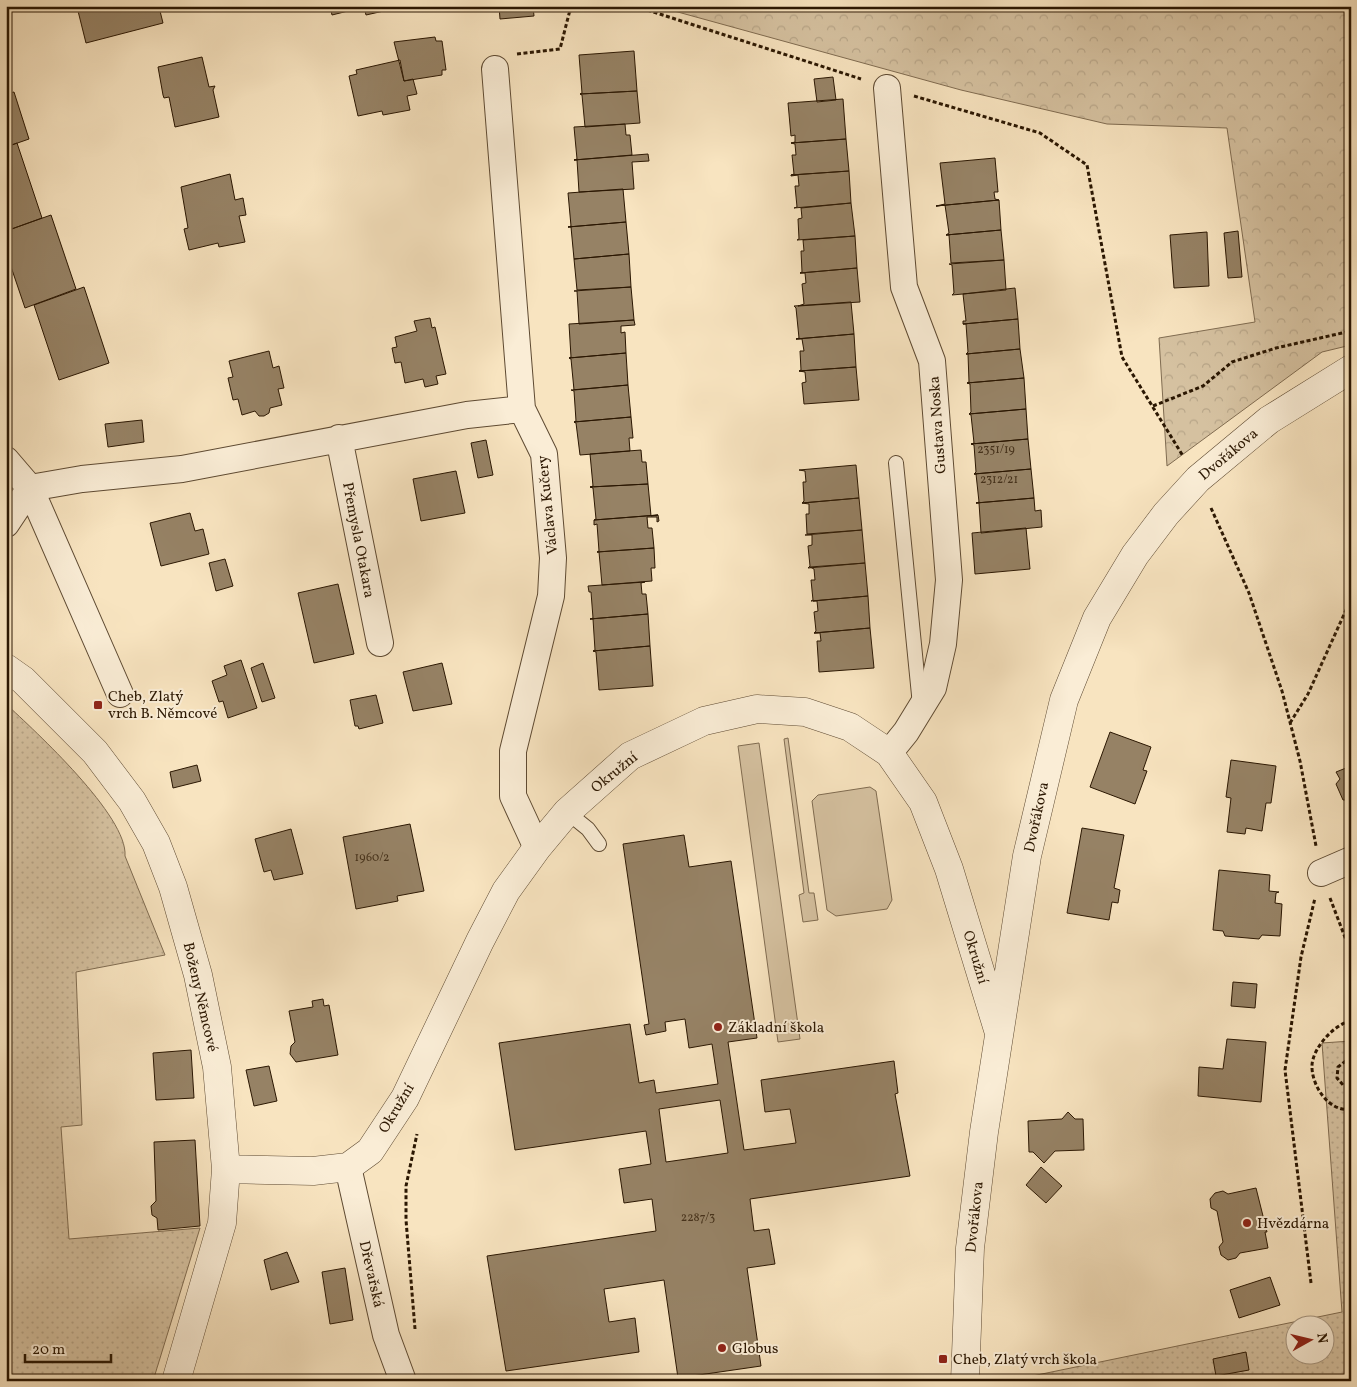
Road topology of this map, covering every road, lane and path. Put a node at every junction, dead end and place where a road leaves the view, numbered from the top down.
1 (571, 6) edge
2 (591, 6) edge
3 (635, 6) edge
4 (570, 11) junction
5 (495, 69) joint
6 (886, 88) junction
7 (1351, 330) edge
8 (1351, 369) edge
9 (1153, 406) junction
10 (522, 409) junction
11 (339, 438) junction
12 (6, 460) edge
13 (896, 463) dead end
14 (1198, 479) junction
15 (30, 488) junction
16 (6, 524) edge
17 (1351, 599) edge
18 (380, 643) dead end
19 (6, 668) edge
20 (120, 694) dead end
21 (920, 709) junction
22 (1290, 723) junction
23 (889, 753) junction
24 (567, 812) junction
25 (599, 844) dead end
26 (536, 848) junction
27 (1351, 860) edge
28 (1321, 873) junction
29 (1351, 953) edge
30 (1351, 1021) edge
31 (1000, 1033) junction
32 (1351, 1057) edge
33 (1351, 1087) edge
34 (1351, 1109) edge
35 (418, 1131) dead end
36 (348, 1166) junction
37 (226, 1169) junction
38 (1310, 1283) dead end
39 (416, 1336) dead end
40 (176, 1381) edge
41 (403, 1381) edge
42 (965, 1381) edge

1 - 4 path
2 - 4 path
3 - 6 path
4 - 5 path
5 - 10 street, Václava Kučery
6 - 9 path
6 - 21 street, Gustava Noska
7 - 9 path
8 - 14 street, Dvořákova
9 - 14 path
10 - 11 street
10 - 26 street, Václava Kučery
11 - 15 street
11 - 18 street, Přemysla Otakara
12 - 15 street
13 - 21 lane
14 - 22 path
14 - 31 street, Dvořákova
15 - 16 street
15 - 20 street
17 - 22 path
19 - 37 street, Boženy Němcové
21 - 23 street, Gustava Noska
22 - 28 path
23 - 24 street, Okružní
23 - 31 street, Okružní
24 - 25 lane
24 - 26 street, Okružní
26 - 36 street, Okružní
27 - 28 street
28 - 29 path
28 - 38 path
30 - 34 path
31 - 42 street, Dvořákova
32 - 33 path
35 - 39 path
36 - 37 street, Okružní
36 - 41 street, Dřevařská
37 - 40 street, Boženy Němcové

